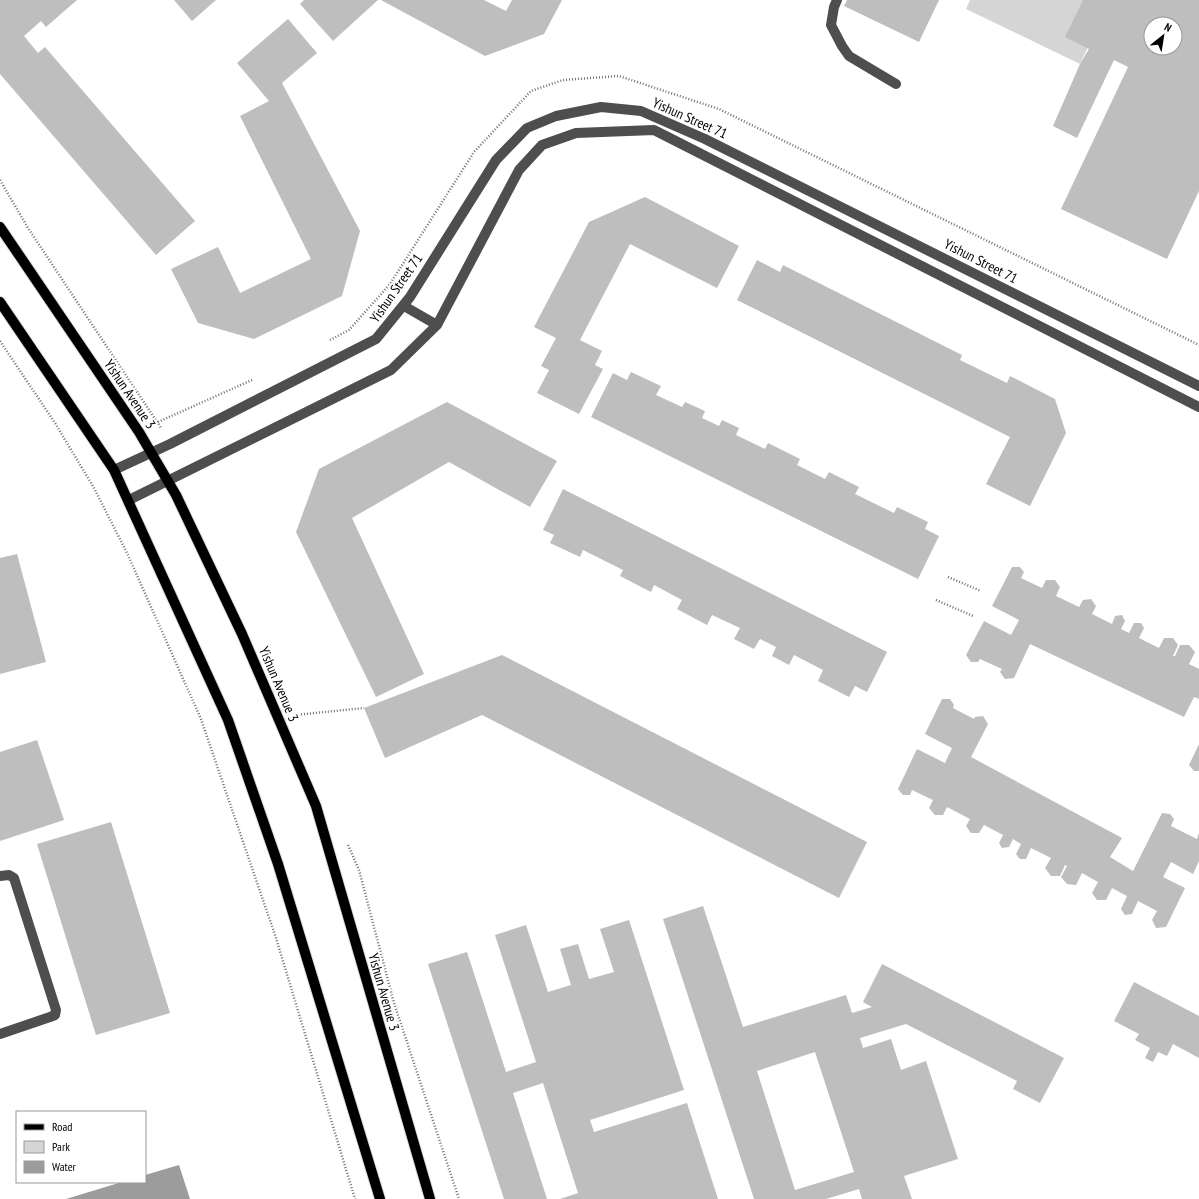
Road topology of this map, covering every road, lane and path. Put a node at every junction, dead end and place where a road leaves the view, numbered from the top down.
1 (837, 0) edge
2 (896, 84) dead end
3 (0, 180) edge
4 (0, 227) edge
5 (0, 302) edge
6 (404, 306) junction
7 (437, 325) junction
8 (0, 342) edge
9 (324, 344) dead end
10 (1199, 345) edge
11 (1130, 351) junction
12 (1123, 368) junction
13 (258, 378) dead end
14 (1199, 386) edge
15 (1199, 407) edge
16 (151, 453) junction
17 (114, 470) junction
18 (167, 481) junction
19 (129, 500) junction
20 (948, 577) dead end
21 (981, 591) dead end
22 (936, 600) dead end
23 (972, 616) dead end
24 (364, 708) dead end
25 (279, 722) junction
26 (0, 876) edge
27 (0, 1034) edge
28 (355, 1199) edge
29 (380, 1199) edge
30 (430, 1199) edge

1 - 2 street
3 - 13 path
4 - 16 main road, Yishun Avenue 3
5 - 17 main road
6 - 7 street
6 - 11 street, Yishun Street 71
6 - 16 street, Yishun Street 71
7 - 12 street, Yishun Street 71
7 - 18 street, Yishun Street 71
8 - 28 path
9 - 10 path
11 - 12 street
11 - 14 street, Yishun Street 71
12 - 15 street, Yishun Street 71
16 - 17 street, Yishun Street 71
16 - 18 main road, Yishun Avenue 3
17 - 19 main road
18 - 19 street, Yishun Street 71
18 - 25 main road, Yishun Avenue 3
19 - 29 main road
20 - 21 path
22 - 23 path
24 - 25 path
25 - 30 main road, Yishun Avenue 3
26 - 27 street

